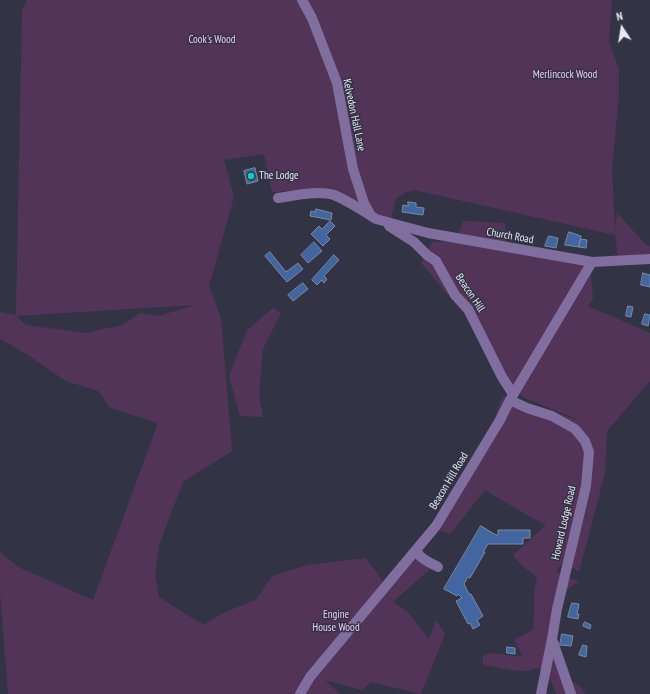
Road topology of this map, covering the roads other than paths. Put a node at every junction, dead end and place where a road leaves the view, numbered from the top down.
1 (302, 0) edge
2 (278, 198) dead end
3 (370, 214) junction
4 (386, 222) junction
5 (650, 259) edge
6 (592, 262) junction
7 (512, 397) junction
8 (416, 550) junction
9 (438, 567) dead end
10 (552, 640) junction
11 (300, 694) edge
12 (541, 694) edge
13 (571, 694) edge

1 - 3 street, Kelvedon Hall Lane
2 - 3 street, Church Road
3 - 4 street, Church Road
4 - 6 street, Church Road
4 - 7 street, Beacon Hill
5 - 6 street, Church Road
6 - 7 street, Beacon Hill Road
7 - 8 street, Beacon Hill Road
7 - 10 street, Howard Lodge Road
8 - 9 street
8 - 11 street, Beacon Hill Road
10 - 12 street
10 - 13 street, Howard Lodge Road

